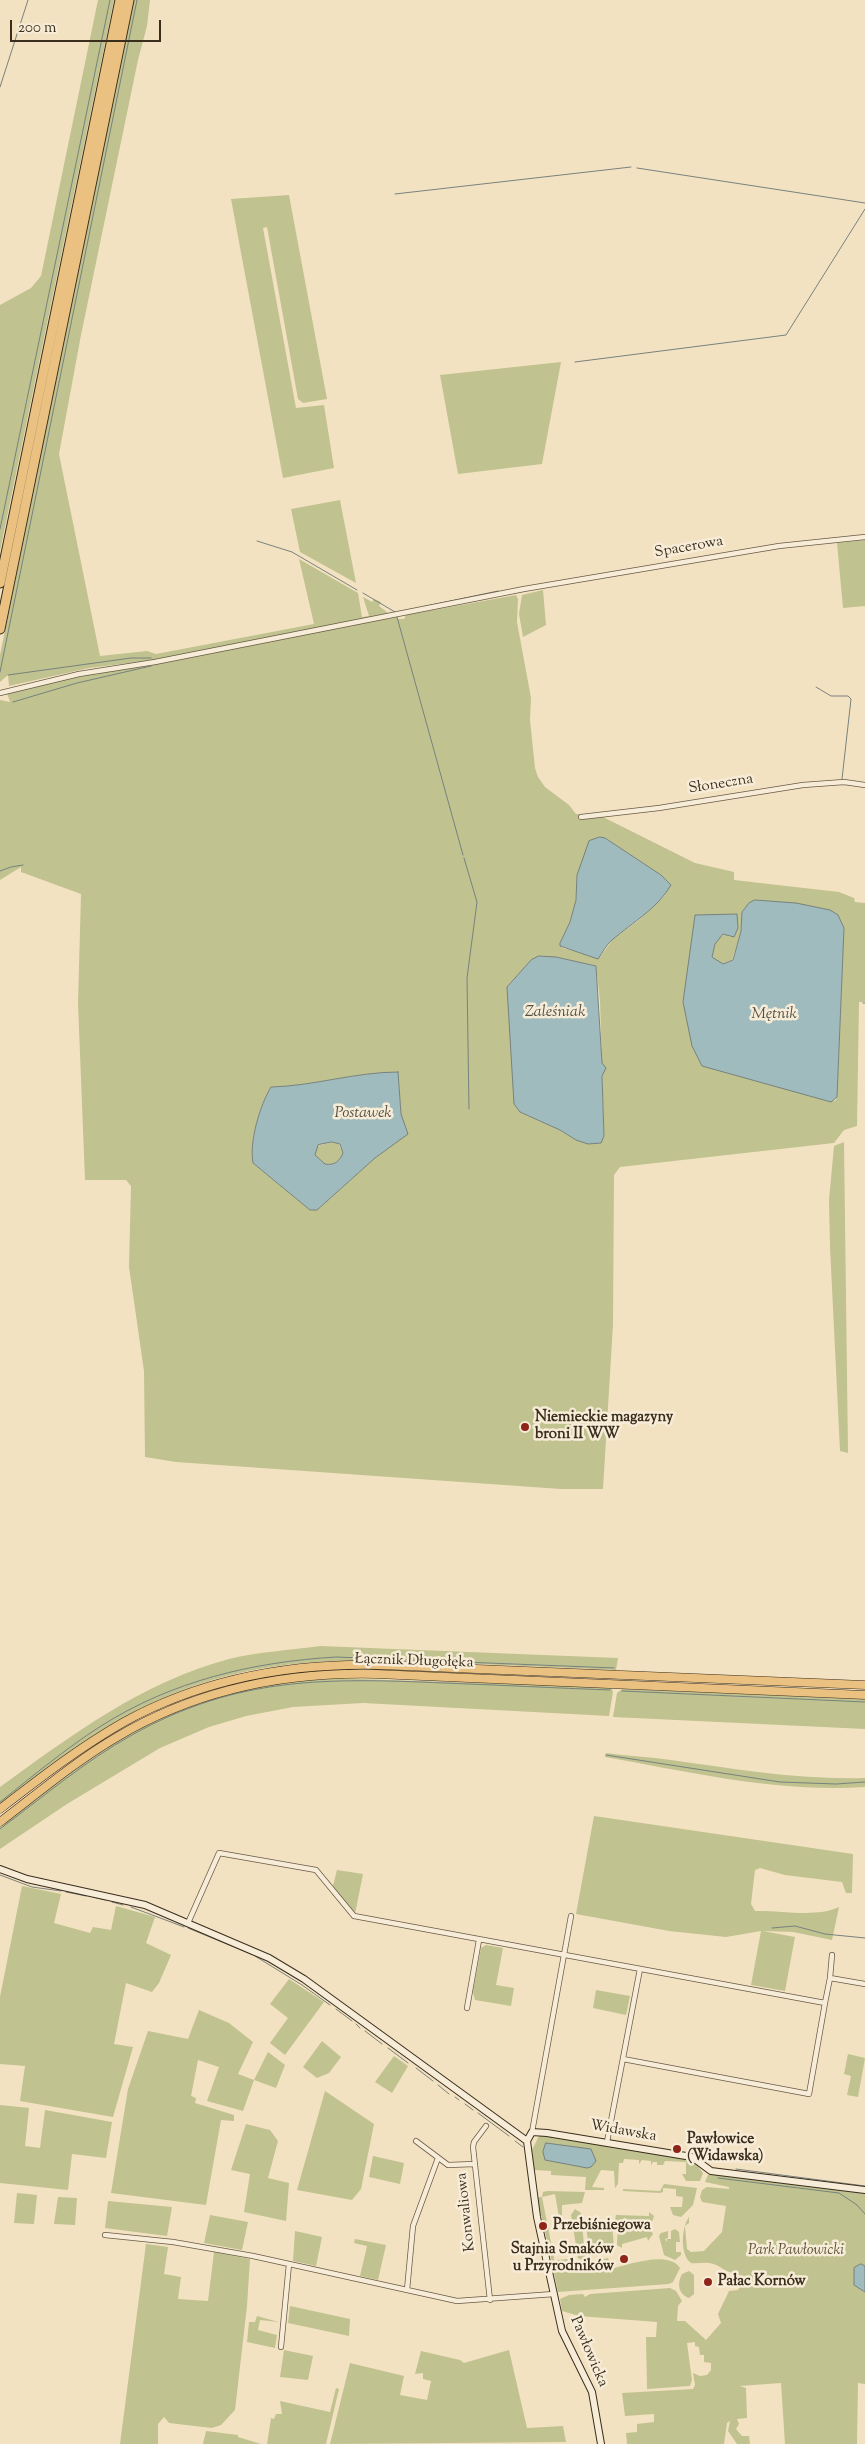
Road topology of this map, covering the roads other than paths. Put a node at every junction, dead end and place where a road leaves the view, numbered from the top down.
1 (120, 0) edge
2 (129, 0) edge
3 (865, 537) edge
4 (0, 583) edge
5 (0, 629) edge
6 (0, 693) edge
7 (865, 784) edge
8 (580, 817) dead end
9 (865, 1685) edge
10 (865, 1694) edge
11 (0, 1809) edge
12 (0, 1822) edge
13 (0, 1870) edge
14 (571, 1916) dead end
15 (188, 1923) junction
16 (479, 1940) junction
17 (832, 1955) dead end
18 (563, 1956) junction
19 (640, 1969) junction
20 (830, 1978) junction
21 (865, 1984) edge
22 (825, 2003) junction
23 (467, 2008) dead end
24 (623, 2059) junction
25 (486, 2126) dead end
26 (532, 2132) junction
27 (416, 2141) dead end
28 (527, 2141) junction
29 (608, 2142) junction
30 (438, 2158) junction
31 (475, 2164) junction
32 (865, 2190) edge
33 (105, 2235) dead end
34 (289, 2264) junction
35 (406, 2290) junction
36 (554, 2294) junction
37 (490, 2300) junction
38 (281, 2347) dead end
39 (601, 2444) edge

1 - 4 highway
2 - 5 highway
3 - 6 street, Spacerowa
7 - 8 street, Słoneczna
9 - 11 main road, Łącznik Długołęka
10 - 12 main road, Łącznik Długołęka
13 - 15 street
14 - 18 street
15 - 16 street
15 - 28 street
16 - 18 street
16 - 23 street
17 - 20 street
18 - 19 street
18 - 26 street
19 - 22 street
19 - 24 street
20 - 21 street
20 - 22 street
22 - 24 street
24 - 29 street
25 - 31 street, Konwaliowa
26 - 28 street
26 - 29 street, Widawska
27 - 30 street
28 - 36 street, Pawłowicka
29 - 32 street, Widawska
30 - 31 street
30 - 35 street
31 - 37 street, Konwaliowa
33 - 34 street
34 - 35 street
34 - 38 street
35 - 37 street
36 - 37 street
36 - 39 street, Pawłowicka

